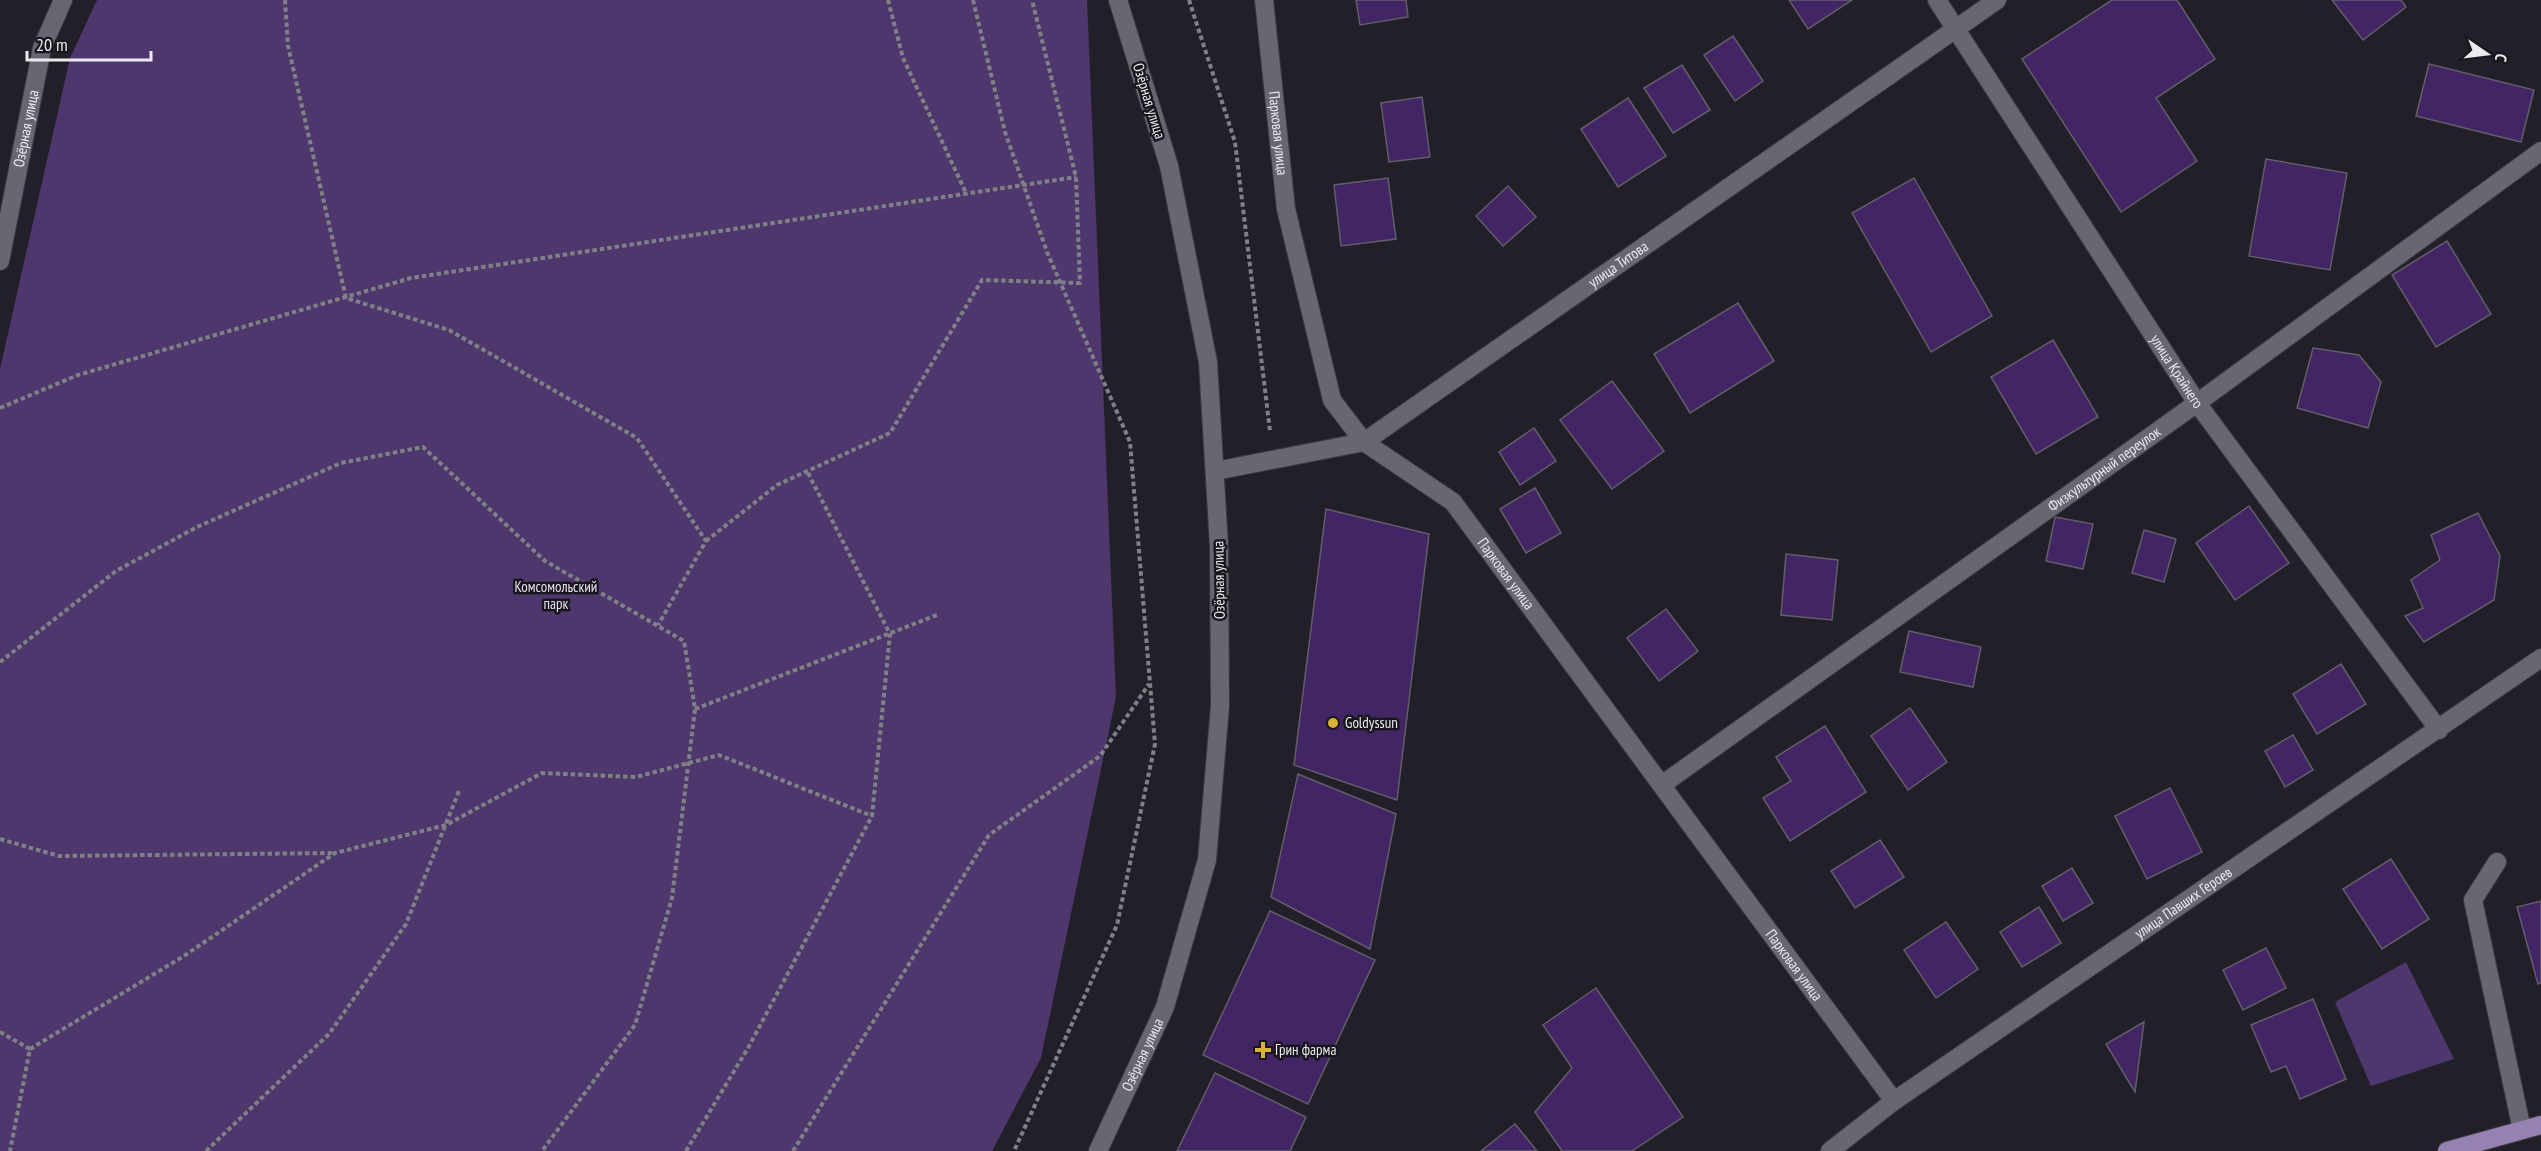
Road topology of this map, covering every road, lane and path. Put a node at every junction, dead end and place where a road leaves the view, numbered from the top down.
1 (63, 0) edge
2 (285, 0) edge
3 (888, 0) edge
4 (973, 0) edge
5 (1032, 0) edge
6 (1118, 0) edge
7 (1189, 0) edge
8 (1263, 0) edge
9 (1937, 0) edge
10 (1997, 0) edge
11 (1956, 28) junction
12 (2541, 151) edge
13 (1076, 177) junction
14 (966, 194) junction
15 (0, 261) edge
16 (346, 298) junction
17 (2197, 403) junction
18 (0, 408) edge
19 (1364, 442) junction
20 (1274, 460) junction
21 (807, 471) junction
22 (1215, 471) junction
23 (706, 542) junction
24 (937, 615) dead end
25 (658, 625) junction
26 (890, 634) junction
27 (2541, 658) edge
28 (0, 662) edge
29 (1150, 683) junction
30 (695, 709) junction
31 (2439, 730) junction
32 (691, 763) junction
33 (1663, 784) junction
34 (459, 791) dead end
35 (872, 816) junction
36 (446, 825) junction
37 (0, 839) edge
38 (335, 852) junction
39 (2497, 862) dead end
40 (0, 1032) edge
41 (30, 1049) junction
42 (1894, 1101) junction
43 (2541, 1125) edge
44 (2522, 1130) junction
45 (10, 1151) edge
46 (206, 1151) edge
47 (542, 1151) edge
48 (686, 1151) edge
49 (793, 1151) edge
50 (1014, 1151) edge
51 (1098, 1151) edge
52 (1830, 1151) edge
53 (2447, 1151) edge

1 - 15 street, Озёрная улица
2 - 16 path
3 - 14 path
4 - 29 path
5 - 13 path
6 - 22 street, Озёрная улица
7 - 20 path
8 - 19 street, Парковая улица
9 - 11 street, улица Крайнего
10 - 11 street, улица Титова
11 - 17 street, улица Крайнего
11 - 19 street, улица Титова
12 - 17 street, Физкультурный переулок
13 - 14 path
13 - 21 path
14 - 16 path
16 - 18 path
16 - 23 path
17 - 31 street, улица Крайнего
17 - 33 street, Физкультурный переулок
19 - 20 street, улица Титова
19 - 33 street, Парковая улица
20 - 22 street, улица Титова
21 - 23 path
21 - 26 path
22 - 51 street, Озёрная улица
23 - 25 path
24 - 26 path
25 - 28 path
25 - 30 path
26 - 30 path
26 - 35 path
27 - 31 street, улица Павших Героев
29 - 49 path
29 - 50 path
30 - 32 path
31 - 42 street, улица Павших Героев
32 - 35 path
32 - 36 path
32 - 47 path
33 - 42 street, Парковая улица
34 - 36 path
35 - 48 path
36 - 38 path
36 - 46 path
37 - 38 path
38 - 41 path
39 - 44 street
40 - 41 path
41 - 45 path
42 - 52 street, улица Павших Героев
43 - 44 main road
44 - 53 main road

